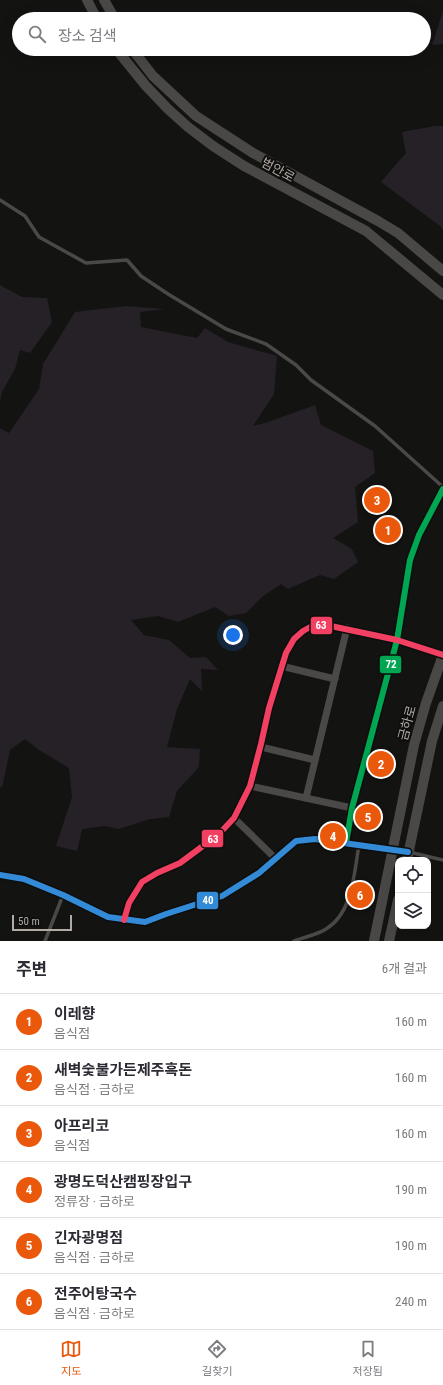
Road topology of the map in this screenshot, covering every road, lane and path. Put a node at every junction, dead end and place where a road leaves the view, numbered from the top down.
1 (87, 0) edge
2 (104, 0) edge
3 (93, 12) edge
4 (110, 12) edge
5 (122, 56) edge
6 (137, 56) edge
7 (0, 200) edge
8 (443, 271) edge
9 (443, 295) edge
10 (443, 488) edge
11 (347, 628) junction
12 (397, 640) junction
13 (443, 655) edge
14 (281, 666) junction
15 (335, 680) junction
16 (443, 706) edge
17 (261, 747) junction
18 (315, 760) junction
19 (250, 786) junction
20 (306, 798) junction
21 (352, 808) junction
22 (234, 818) junction
23 (346, 843) junction
24 (359, 844) junction
25 (393, 849) junction
26 (408, 856) edge
27 (276, 859) junction
28 (443, 860) edge
29 (0, 875) edge
30 (63, 895) junction
31 (395, 914) edge
32 (124, 920) junction
33 (45, 941) edge
34 (294, 941) edge
35 (374, 941) edge
36 (389, 941) edge

1 - 3 main road
2 - 4 main road
5 - 9 main road, 범안로
6 - 8 main road, 범안로
7 - 10 lane
10 - 12 street
11 - 12 street
11 - 14 street
11 - 15 street
12 - 13 street
12 - 21 street
13 - 25 main road, 금하로
14 - 15 street
14 - 17 street
15 - 18 street
16 - 26 main road
17 - 18 street
17 - 19 street
18 - 20 street
19 - 20 street
19 - 22 street
20 - 21 street
21 - 23 street
22 - 27 street
22 - 32 street
23 - 24 street
23 - 27 street
24 - 25 street
24 - 34 lane
25 - 26 street
25 - 35 main road, 금하로
26 - 28 lane
27 - 32 street
29 - 30 street
30 - 32 street
30 - 33 lane
31 - 36 main road

